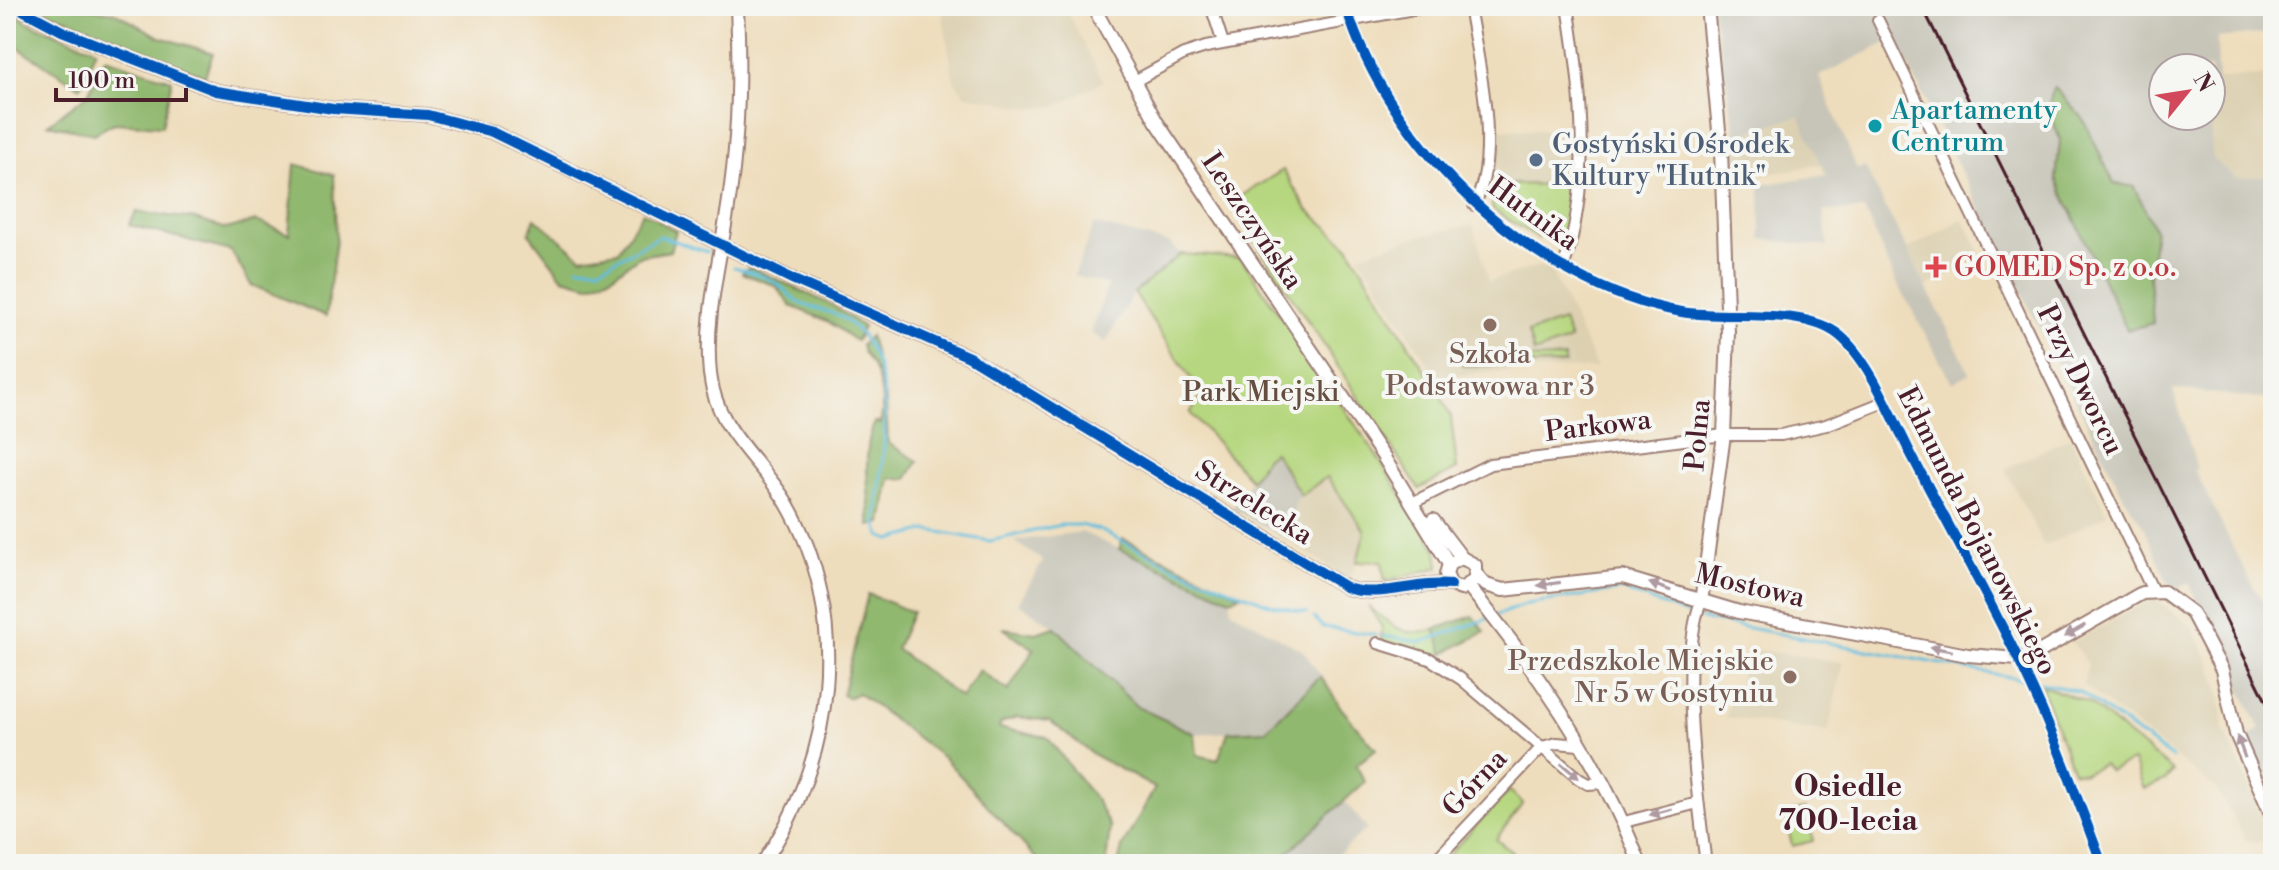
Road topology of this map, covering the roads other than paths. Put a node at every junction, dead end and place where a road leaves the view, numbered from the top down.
1 (15, 6) edge
2 (1093, 6) edge
3 (1211, 6) edge
4 (1346, 6) edge
5 (1430, 6) edge
6 (1469, 6) edge
7 (1568, 6) edge
8 (1707, 6) edge
9 (738, 13) edge
10 (1878, 20) dead end
11 (1351, 21) junction
12 (1223, 43) junction
13 (1133, 82) junction
14 (1474, 205) junction
15 (721, 244) junction
16 (1563, 268) junction
17 (1727, 316) junction
18 (1884, 402) junction
19 (1724, 435) junction
20 (1383, 456) junction
21 (1418, 500) junction
22 (1462, 558) junction
23 (1448, 567) junction
24 (1477, 575) junction
25 (1451, 585) junction
26 (1406, 586) junction
27 (1469, 587) junction
28 (1503, 590) junction
29 (2153, 591) junction
30 (1700, 604) junction
31 (1488, 610) junction
32 (1378, 643) dead end
33 (2018, 659) junction
34 (1567, 726) junction
35 (1557, 743) junction
36 (1579, 745) junction
37 (1542, 747) junction
38 (1603, 783) junction
39 (1698, 803) junction
40 (2273, 818) edge
41 (1624, 822) junction
42 (762, 864) edge
43 (1432, 864) edge
44 (1640, 864) edge
45 (1706, 864) edge
46 (2102, 864) edge

1 - 15 street, Strzelecka
2 - 13 street, Leszczyńska
3 - 12 street
4 - 11 street, Hutnika
5 - 11 street
6 - 14 street
7 - 16 street
8 - 17 street, Polna
9 - 15 street
10 - 29 street, Przy Dworcu
11 - 12 street
11 - 14 street, Hutnika
12 - 13 street
13 - 20 street, Leszczyńska
14 - 16 street, Hutnika
15 - 26 street, Strzelecka
15 - 42 street
16 - 17 street, Hutnika
17 - 18 street, Edmunda Bojanowskiego
17 - 19 street, Polna
18 - 19 street, Parkowa
18 - 33 street, Edmunda Bojanowskiego
19 - 21 street, Parkowa
19 - 30 street, Polna
20 - 21 street, Leszczyńska
20 - 23 street, Leszczyńska
21 - 22 street, Leszczyńska
22 - 23 street
22 - 24 street
23 - 25 street
23 - 26 street, Strzelecka
24 - 27 street
24 - 28 street
25 - 26 street, Strzelecka
25 - 27 street
27 - 31 street
30 -> 28 street, Mostowa
28 - 31 street
29 -> 33 street
40 -> 29 street
33 -> 30 street, Mostowa
30 - 39 street, Polna
31 - 34 street
32 - 37 street
33 - 46 street, Edmunda Bojanowskiego
34 - 35 street
34 - 36 street
35 - 36 street, Górna
35 - 37 street, Górna
36 - 38 street
37 -> 38 street
37 - 43 street, Górna
38 - 41 street
39 -> 41 street
39 - 45 street, Polna
41 - 44 street

